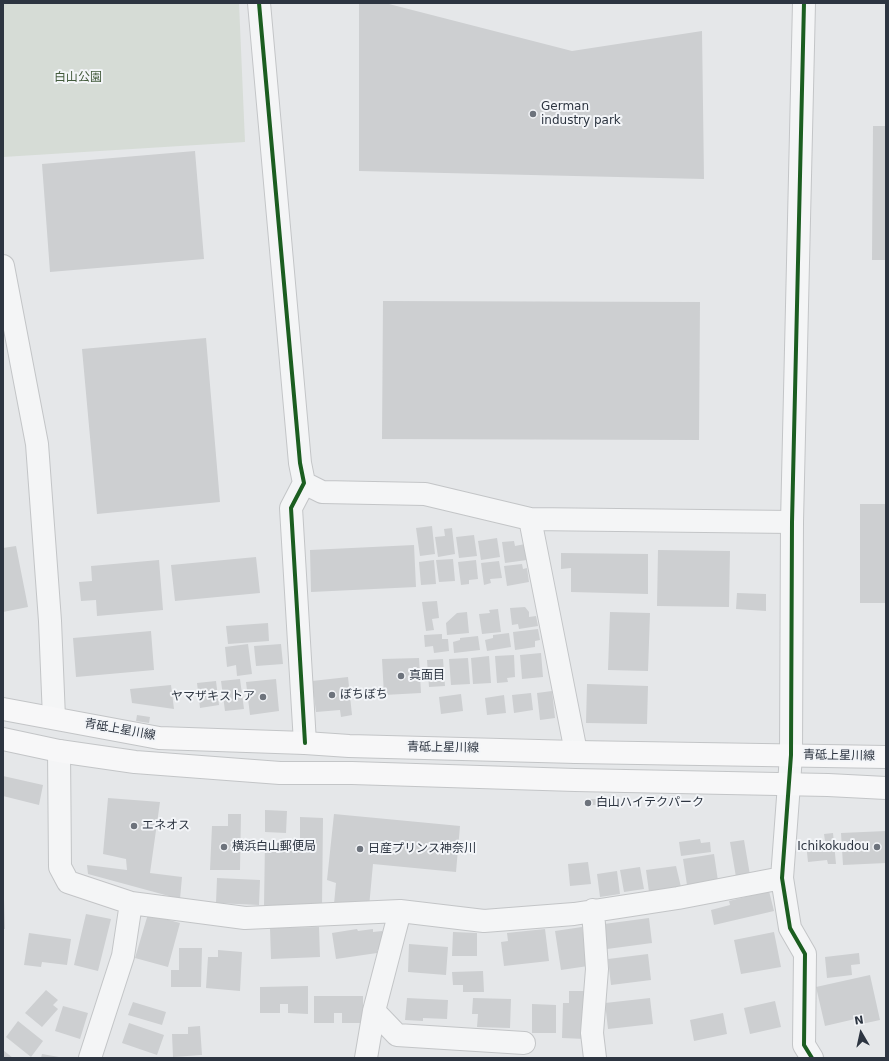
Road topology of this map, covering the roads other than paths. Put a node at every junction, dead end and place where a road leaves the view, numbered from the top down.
1 (259, 3) edge
2 (804, 3) edge
3 (3, 266) edge
4 (304, 483) junction
5 (530, 520) junction
6 (792, 522) junction
7 (3, 709) edge
8 (54, 718) junction
9 (3, 739) edge
10 (304, 743) junction
11 (59, 751) junction
12 (576, 752) junction
13 (791, 755) junction
14 (886, 757) edge
15 (789, 784) junction
16 (886, 788) edge
17 (782, 878) junction
18 (131, 903) junction
19 (594, 910) junction
20 (400, 911) junction
21 (374, 1011) junction
22 (524, 1043) dead end
23 (802, 1054) edge
24 (90, 1058) edge
25 (366, 1058) edge
26 (595, 1058) edge

1 - 4 street
2 - 6 street
3 - 8 street
4 - 5 street
4 - 10 street
5 - 6 street
5 - 12 street
6 - 13 street
7 - 8 main road, 青砥上星川線
8 - 10 main road, 青砥上星川線
9 - 11 main road
10 - 12 main road, 青砥上星川線
11 - 15 main road
11 - 18 street
12 - 13 main road, 青砥上星川線
13 - 14 main road, 青砥上星川線
13 - 15 street
15 - 16 main road
15 - 17 street
17 - 19 street
17 - 23 street
18 - 20 street
18 - 24 street
19 - 20 street
19 - 26 street
20 - 21 street
21 - 22 street
21 - 25 street

